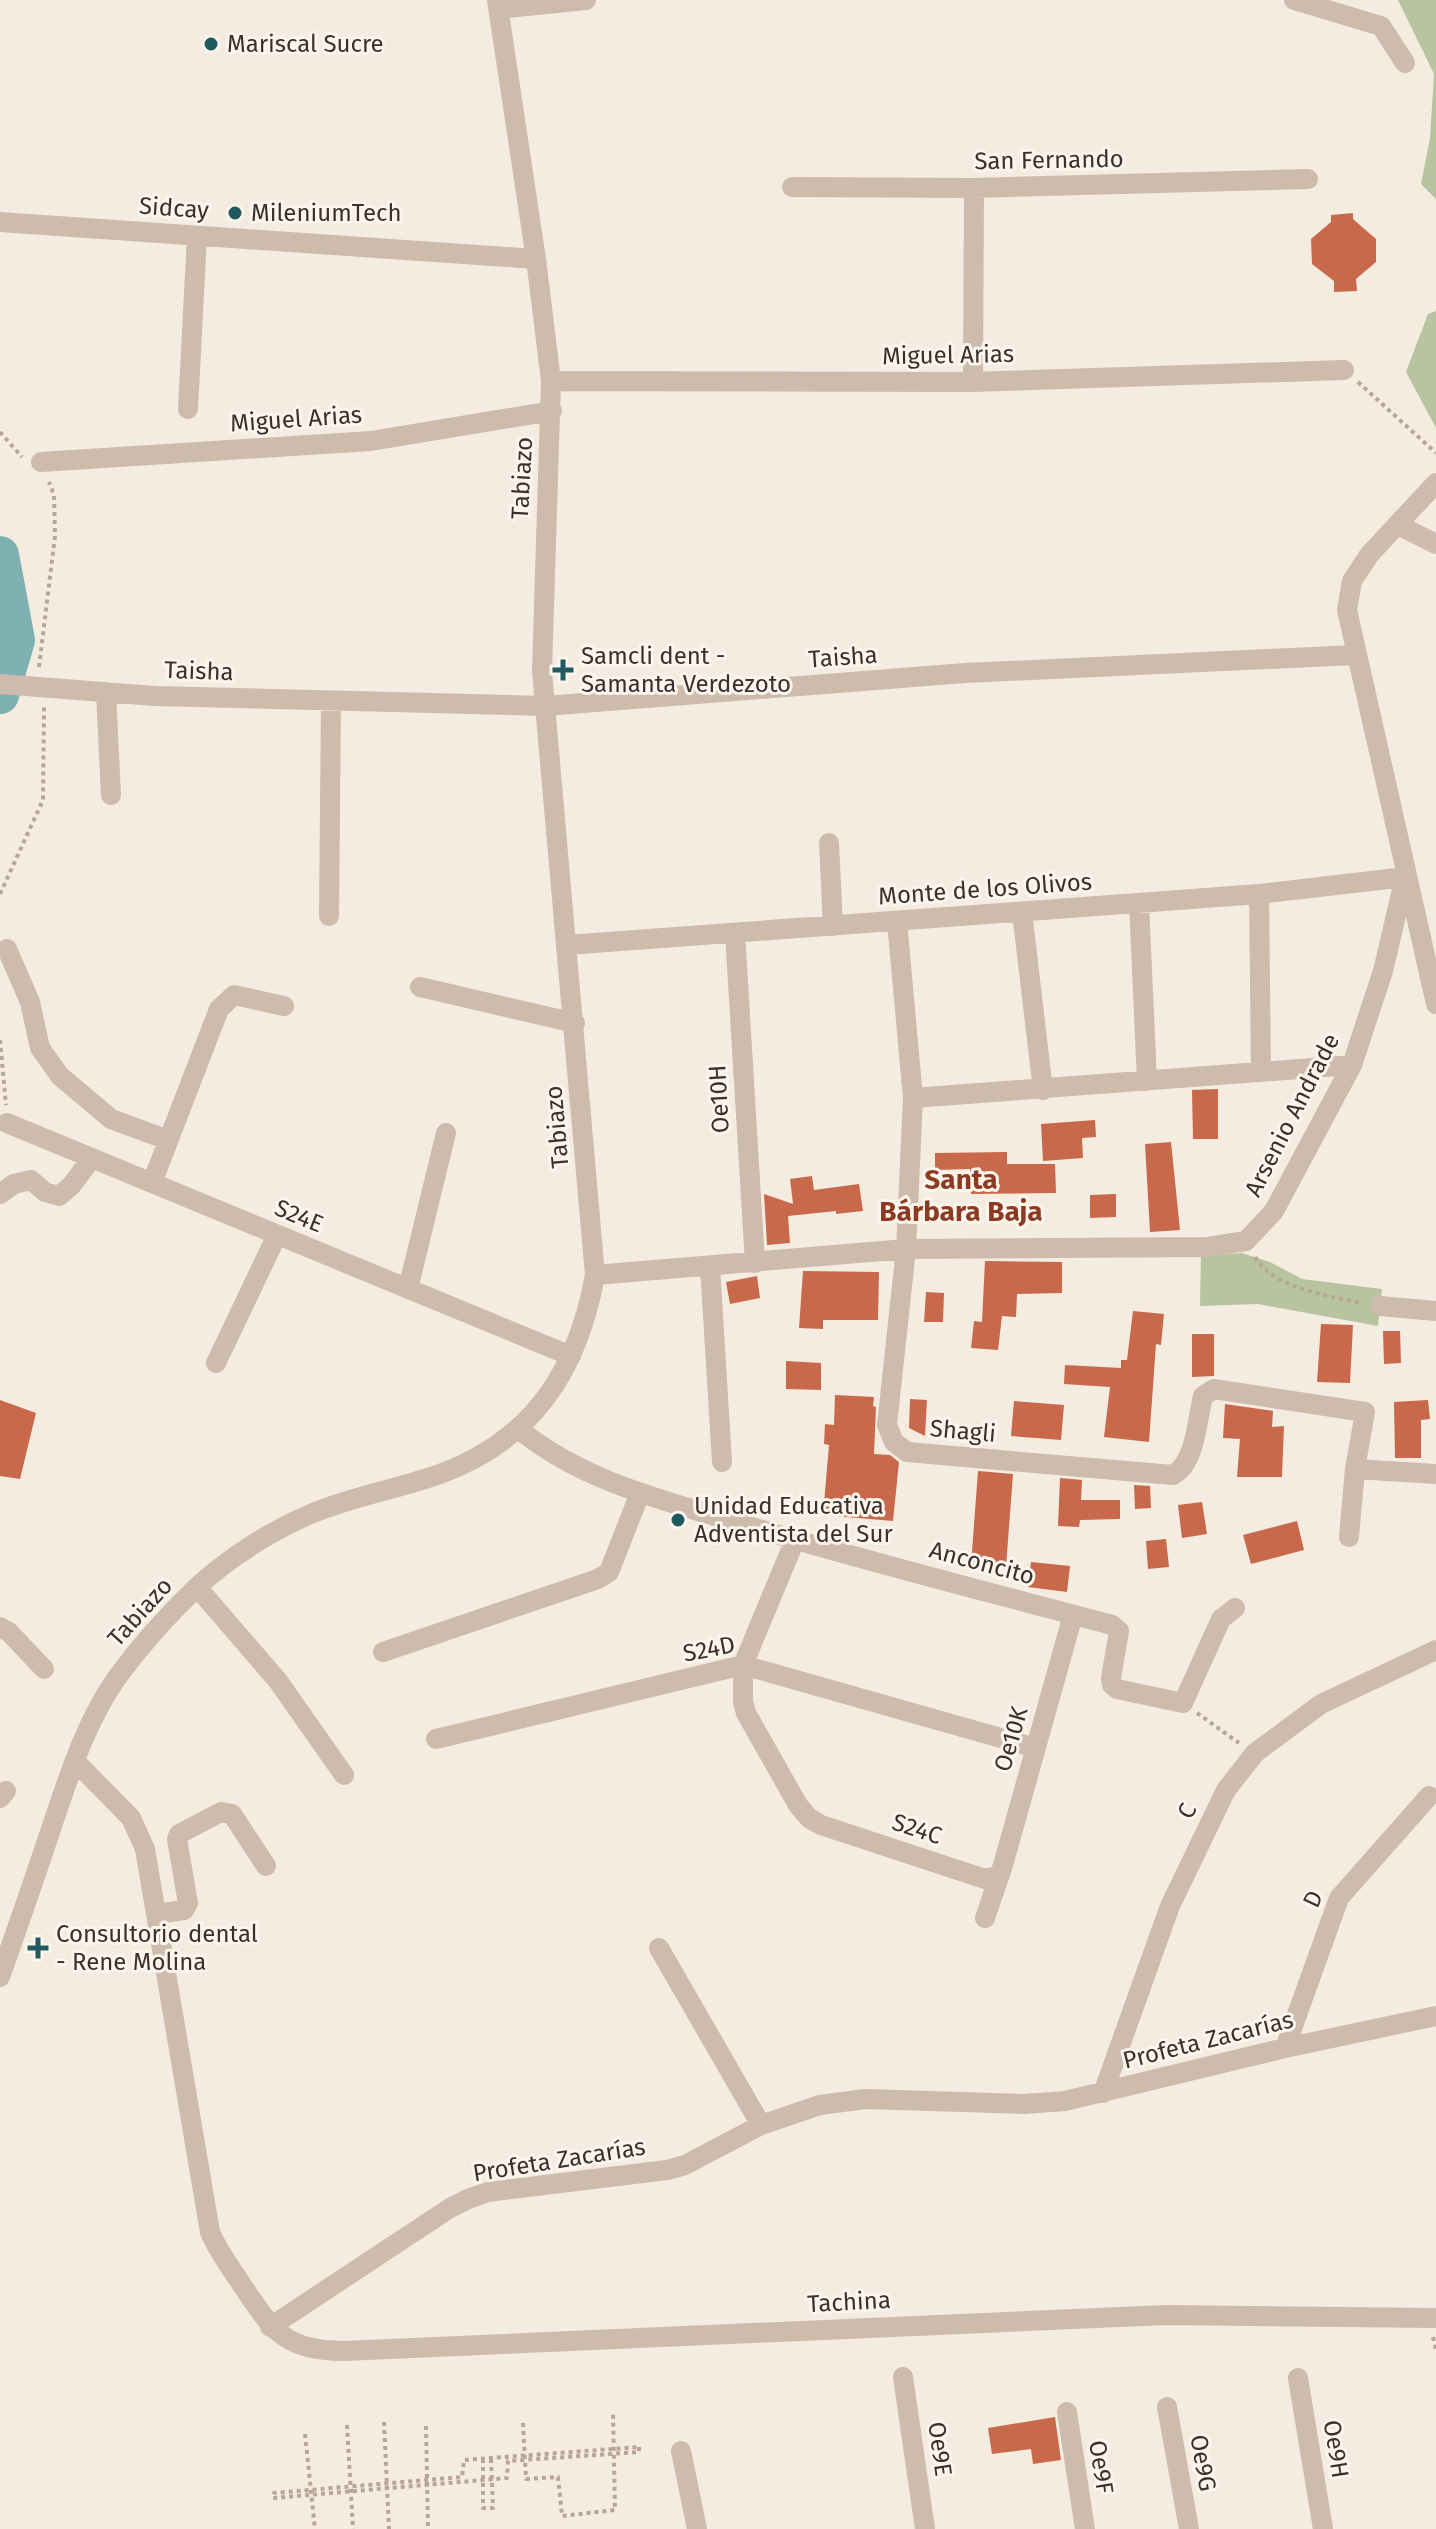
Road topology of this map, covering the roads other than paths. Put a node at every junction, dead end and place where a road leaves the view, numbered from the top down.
1 (586, 0) edge
2 (1294, 0) edge
3 (498, 5) edge
4 (1405, 63) dead end
5 (1308, 179) dead end
6 (792, 187) dead end
7 (974, 188) junction
8 (0, 222) edge
9 (197, 236) junction
10 (536, 259) junction
11 (1344, 370) road end
12 (551, 381) junction
13 (973, 382) junction
14 (188, 409) dead end
15 (552, 411) junction
16 (41, 462) road end
17 (1436, 483) edge
18 (1398, 525) junction
19 (1436, 544) edge
20 (1355, 655) junction
21 (10, 685) edge
22 (106, 692) junction
23 (331, 701) junction
24 (545, 706) junction
25 (111, 795) dead end
26 (829, 843) dead end
27 (1405, 877) junction
28 (1259, 894) junction
29 (1139, 903) junction
30 (1022, 912) junction
31 (329, 916) dead end
32 (897, 921) junction
33 (833, 926) junction
34 (735, 933) junction
35 (567, 945) junction
36 (7, 949) dead end
37 (420, 987) dead end
38 (1436, 1004) edge
39 (284, 1006) dead end
40 (575, 1023) junction
41 (1352, 1065) junction
42 (1261, 1072) junction
43 (1147, 1081) junction
44 (1043, 1090) junction
45 (913, 1098) junction
46 (7, 1123) road end
47 (446, 1133) dead end
48 (168, 1140) junction
49 (92, 1158) junction
50 (152, 1183) junction
51 (0, 1194) edge
52 (277, 1235) junction
53 (906, 1249) junction
54 (755, 1263) junction
55 (710, 1266) junction
56 (595, 1275) junction
57 (408, 1289) junction
58 (1380, 1306) road end
59 (1436, 1311) edge
60 (571, 1356) junction
61 (216, 1363) dead end
62 (519, 1429) junction
63 (722, 1462) dead end
64 (1355, 1469) junction
65 (1436, 1474) edge
66 (640, 1493) junction
67 (1349, 1537) dead end
68 (795, 1540) junction
69 (197, 1587) junction
70 (1235, 1608) dead end
71 (1073, 1615) junction
72 (0, 1627) edge
73 (1436, 1650) edge
74 (383, 1652) dead end
75 (743, 1665) junction
76 (44, 1669) dead end
77 (436, 1739) dead end
78 (1036, 1748) junction
79 (75, 1761) junction
80 (344, 1775) dead end
81 (1429, 1796) dead end
82 (266, 1866) dead end
83 (997, 1876) junction
84 (156, 1914) junction
85 (985, 1918) dead end
86 (659, 1948) dead end
87 (0, 1977) edge
88 (1436, 2016) edge
89 (1285, 2048) junction
90 (1103, 2093) junction
91 (761, 2125) junction
92 (1436, 2318) edge
93 (270, 2327) junction
94 (903, 2377) dead end
95 (1298, 2378) dead end
96 (1167, 2407) dead end
97 (1067, 2412) dead end
98 (681, 2451) dead end
99 (697, 2529) edge
100 (925, 2529) edge
101 (1085, 2529) edge
102 (1189, 2529) edge
103 (1323, 2529) edge

1 - 3 street
2 - 4 street
3 - 10 street, Tabiazo
5 - 7 street, San Fernando
6 - 7 street, San Fernando
7 - 13 street
8 - 9 street, Sidcay
9 - 10 street, Sidcay
9 - 14 street
10 - 12 street, Tabiazo
11 - 13 street, Miguel Arias
12 - 13 street, Miguel Arias
12 - 15 street, Tabiazo
15 - 16 street, Miguel Arias
15 - 24 street, Tabiazo
17 - 18 street, Arsenio Andrade
18 - 19 street
18 - 20 street, Arsenio Andrade
20 - 24 street, Taisha
20 - 27 street, Arsenio Andrade
21 - 22 street, Taisha
22 - 23 street, Taisha
22 - 25 street
23 - 24 street, Taisha
23 - 31 street
24 - 35 street, Tabiazo
26 - 33 street
27 - 28 street, Monte de los Olivos
27 - 38 street
27 - 41 street, Arsenio Andrade
28 - 29 street, Monte de los Olivos
28 - 42 street
29 - 30 street, Monte de los Olivos
29 - 43 street
30 - 32 street, Monte de los Olivos
30 - 44 street
32 - 33 street, Monte de los Olivos
32 - 45 street, Shagli
33 - 34 street, Monte de los Olivos
34 - 35 street, Monte de los Olivos
34 - 54 street, Oe10H
35 - 40 street, Tabiazo
36 - 48 street
37 - 40 street
39 - 48 street
40 - 56 street, Tabiazo
41 - 42 street
41 - 53 street, Arsenio Andrade
42 - 43 street
43 - 44 street
44 - 45 street
45 - 53 street, Shagli
46 - 49 street, S24E
47 - 57 street
48 - 50 street
49 - 50 street, S24E
49 - 51 street
50 - 52 street, S24E
52 - 57 street, S24E
52 - 61 street
53 - 54 street
53 - 64 street, Shagli
54 - 55 street
55 - 56 street
55 - 63 street
56 - 60 street, Tabiazo
57 - 60 street, S24E
58 - 59 street
60 - 62 street, Tabiazo
62 - 66 street, Anconcito
62 - 69 street, Tabiazo
64 - 65 street
64 - 67 street, Shagli
66 - 68 street, Anconcito
66 - 74 street
68 - 71 street, Anconcito
68 - 75 street
69 - 79 street, Tabiazo
69 - 80 street
70 - 71 street, Anconcito
71 - 78 street, Oe10K
72 - 76 street
73 - 90 street, C
75 - 77 street, S24D
75 - 78 street, S24D
75 - 83 street, S24C
78 - 83 street, Oe10K
79 - 84 street
79 - 87 street, Tabiazo
81 - 89 street, D
82 - 84 street
83 - 85 street, Oe10K
84 - 93 street
86 - 91 street
88 - 89 street, Profeta Zacarías
89 - 90 street, Profeta Zacarías
90 - 91 street, Profeta Zacarías
91 - 93 street, Profeta Zacarías
92 - 93 street, Tachina
94 - 100 street, Oe9E
95 - 103 street, Oe9H
96 - 102 street, Oe9G
97 - 101 street, Oe9F
98 - 99 street

